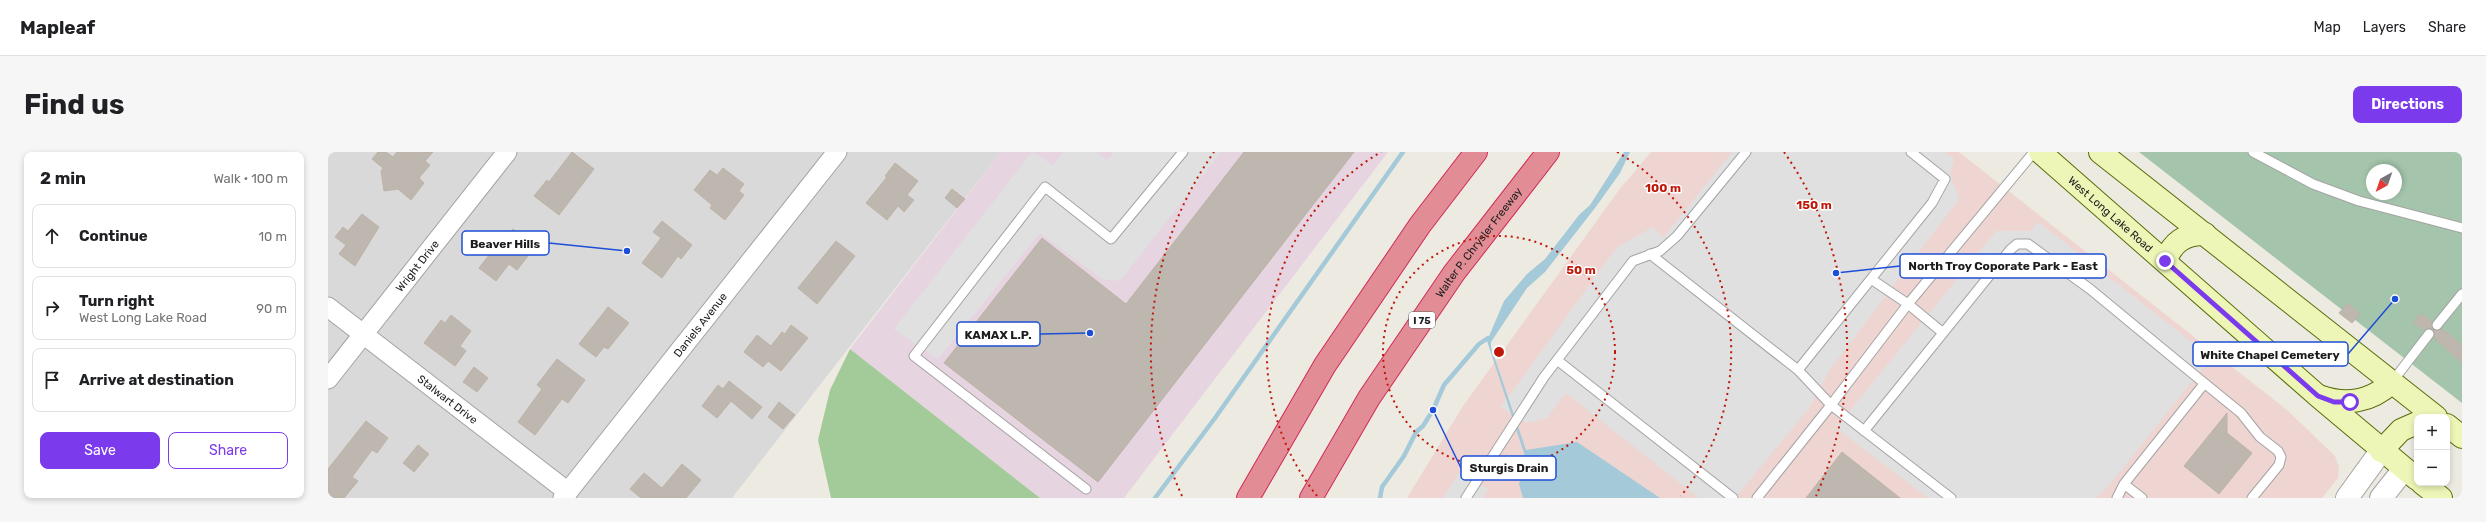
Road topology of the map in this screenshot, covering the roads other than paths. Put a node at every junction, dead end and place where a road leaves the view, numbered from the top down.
1 (507, 152) edge
2 (837, 152) edge
3 (1183, 152) edge
4 (1476, 152) edge
5 (1548, 152) edge
6 (1746, 152) edge
7 (1911, 152) edge
8 (2034, 152) edge
9 (2040, 152) edge
10 (2100, 152) edge
11 (2253, 152) edge
12 (2462, 228) edge
13 (2205, 234) junction
14 (1650, 254) junction
15 (2165, 261) junction
16 (1871, 279) junction
17 (2462, 294) edge
18 (1908, 304) junction
19 (328, 307) edge
20 (2437, 326) dead end
21 (1942, 332) junction
22 (364, 334) junction
23 (2430, 334) dead end
24 (1557, 360) junction
25 (1798, 370) junction
26 (328, 379) edge
27 (2392, 382) junction
28 (2204, 384) junction
29 (2318, 396) junction
30 (1831, 405) junction
31 (2432, 414) edge
32 (2414, 424) edge
33 (2450, 427) edge
34 (1864, 431) junction
35 (2462, 437) edge
36 (2381, 451) junction
37 (2411, 474) edge
38 (2124, 484) junction
39 (2426, 486) edge
40 (1086, 489) dead end
41 (565, 495) edge
42 (1248, 498) edge
43 (1311, 498) edge
44 (1466, 498) edge
45 (1732, 498) edge
46 (1757, 498) edge
47 (1951, 498) edge
48 (2117, 498) edge
49 (2142, 498) edge
50 (2252, 498) edge
51 (2347, 498) edge
52 (2381, 498) edge
53 (2441, 498) edge

1 - 22 street, Wright Drive
2 - 41 street, Daniels Avenue
3 - 40 lane
4 - 42 highway
5 - 43 highway, Walter P. Chrysler Freeway / I 75
6 - 14 lane
7 - 16 lane
8 - 18 lane
9 - 15 main road, West Long Lake Road
10 - 13 main road
11 - 12 lane
13 - 15 main road
13 - 27 main road
14 - 24 lane
14 - 25 lane
15 - 29 main road, West Long Lake Road
16 - 18 lane
16 - 25 lane
17 - 20 lane
18 - 21 lane
18 - 30 lane
19 - 22 street, Stalwart Drive
21 - 28 lane
21 - 34 lane
22 - 26 street, Wright Drive
22 - 41 street, Stalwart Drive
23 - 27 lane
24 - 44 lane
24 - 45 lane
25 - 30 lane
27 - 29 main road
27 - 31 main road
28 - 38 lane
28 - 50 lane
29 - 36 main road, West Long Lake Road
30 - 34 lane
30 - 46 lane
32 - 36 main road
33 - 35 main road
34 - 47 lane
36 - 37 main road, West Long Lake Road
36 - 51 street
37 - 52 street
38 - 48 lane
38 - 49 lane
39 - 53 main road

